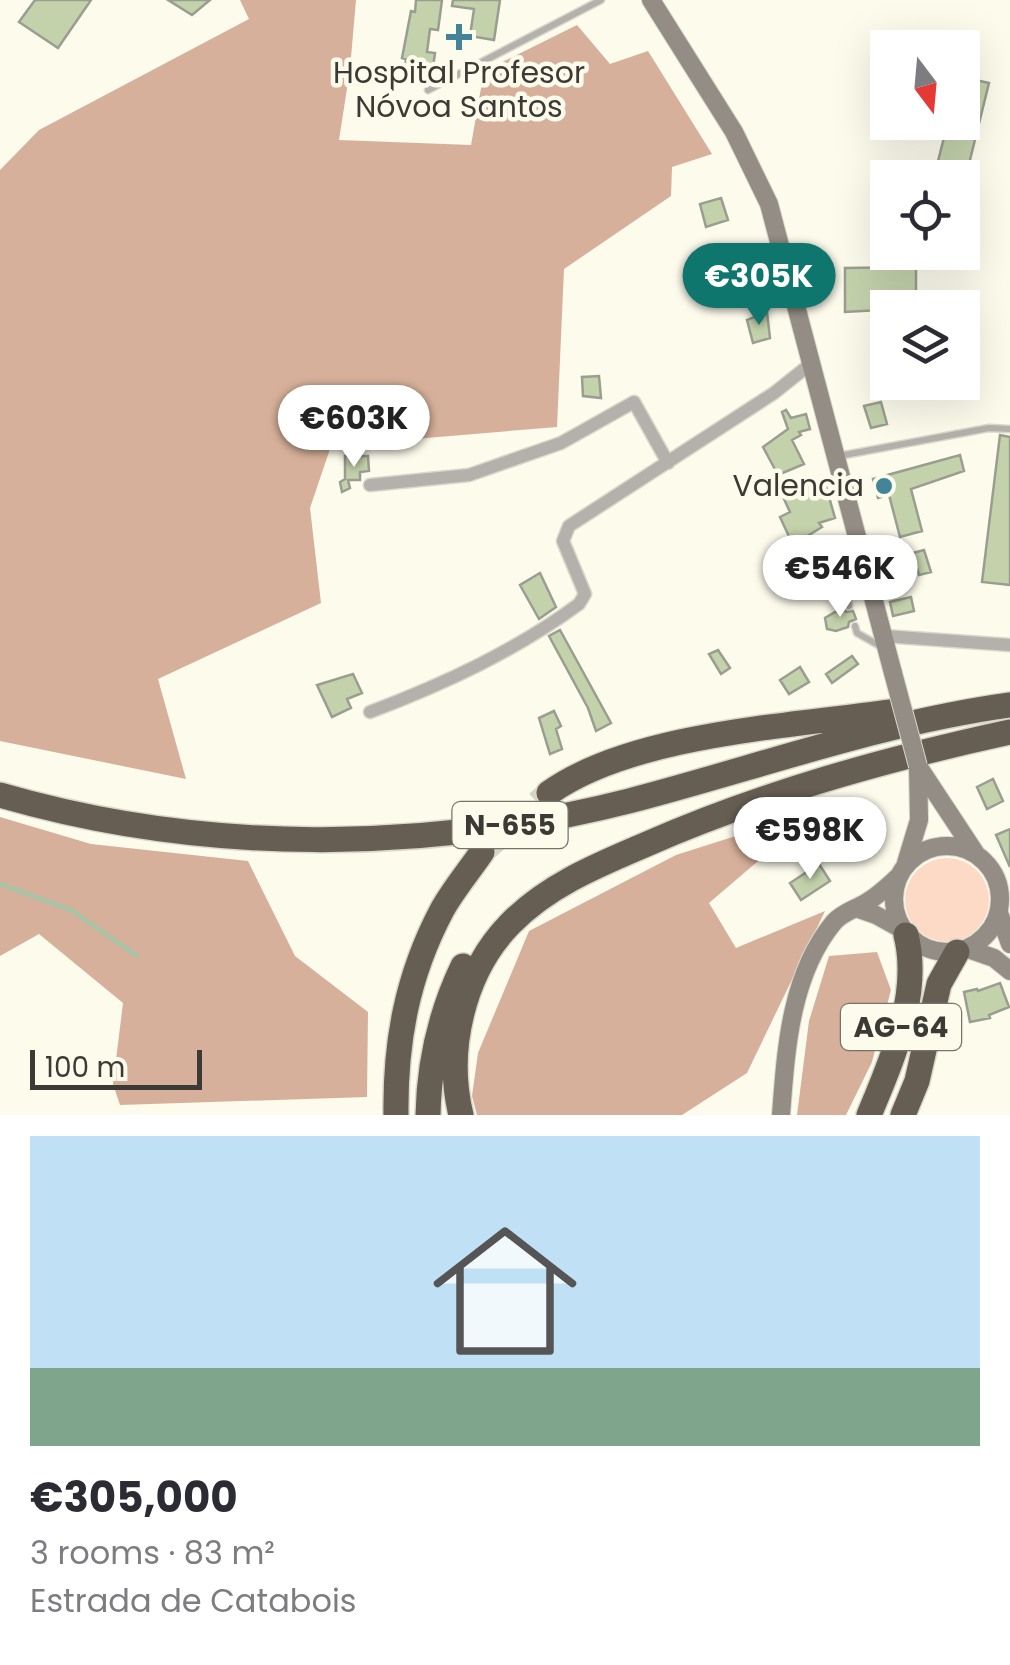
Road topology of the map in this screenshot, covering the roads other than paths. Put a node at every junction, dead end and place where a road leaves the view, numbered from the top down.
1 (600, 0) edge
2 (651, 0) edge
3 (428, 90) dead end
4 (813, 362) junction
5 (1010, 429) edge
6 (837, 456) junction
7 (668, 463) junction
8 (370, 485) dead end
9 (864, 559) junction
10 (849, 606) dead end
11 (855, 626) dead end
12 (886, 643) junction
13 (1010, 645) edge
14 (1010, 696) edge
15 (1010, 705) edge
16 (370, 712) dead end
17 (1010, 732) edge
18 (918, 766) junction
19 (549, 793) tunnel mouth
20 (0, 795) edge
21 (710, 816) junction
22 (482, 852) tunnel mouth
23 (976, 854) junction
24 (902, 871) junction
25 (856, 908) junction
26 (999, 913) junction
27 (904, 932) junction
28 (1010, 944) edge
29 (963, 950) junction
30 (1010, 971) edge
31 (399, 1115) edge
32 (428, 1115) edge
33 (461, 1115) edge
34 (780, 1115) edge
35 (869, 1115) edge
36 (903, 1115) edge

1 - 3 lane
2 - 4 main road
4 - 6 main road
4 - 7 street
5 - 6 lane
6 - 9 main road
7 - 8 street
7 - 16 street
9 - 10 lane
9 - 12 main road
11 - 12 lane
12 - 13 street
12 - 18 main road, bridge
14 - 19 highway
15 - 20 highway, N-655
17 - 21 highway
18 - 23 main road
18 - 24 main road
21 - 32 highway
21 - 33 highway
22 - 31 highway
23 - 24 main road
23 - 26 main road
24 - 25 main road
24 - 27 main road
25 - 27 main road
25 - 34 main road
26 - 28 main road
26 - 29 main road
27 - 29 main road
27 - 35 highway, AG-64
29 - 30 main road
29 - 36 highway, AG-64

